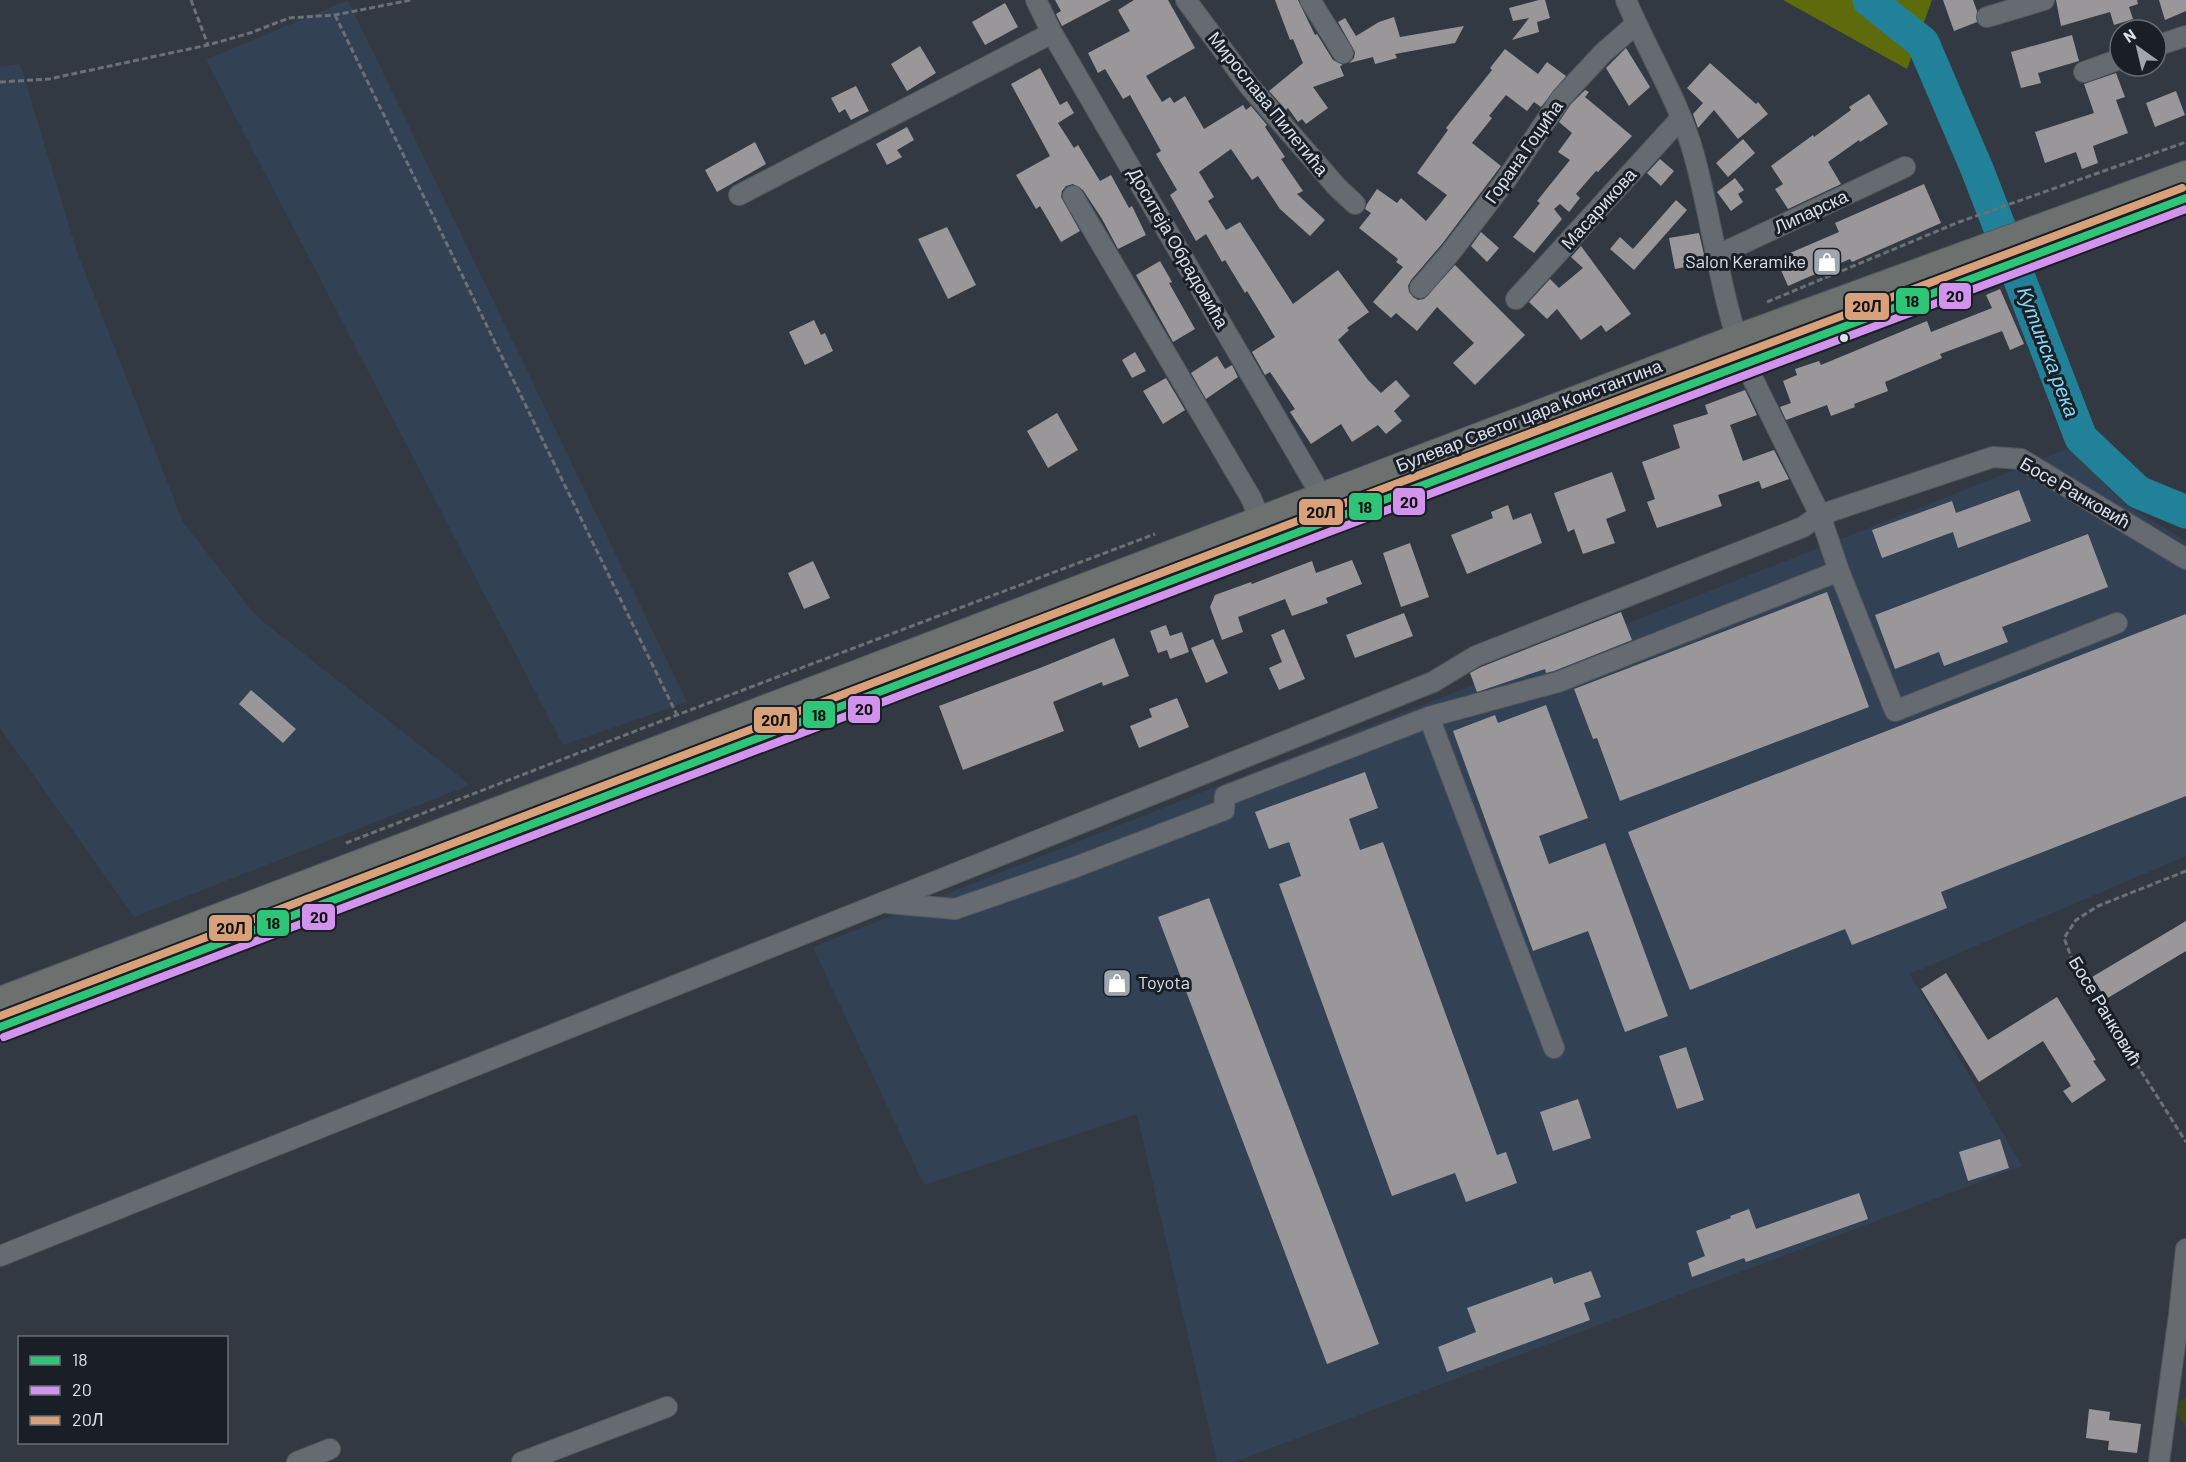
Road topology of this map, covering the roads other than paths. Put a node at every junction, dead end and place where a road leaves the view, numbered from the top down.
1 (1036, 0) edge
2 (1186, 0) edge
3 (1310, 0) edge
4 (1626, 0) edge
5 (2044, 0) edge
6 (1987, 17) dead end
7 (1636, 24) junction
8 (1053, 33) junction
9 (2186, 36) edge
10 (2168, 42) edge
11 (1342, 53) dead end
12 (2108, 63) edge
13 (2084, 72) dead end
14 (1681, 118) junction
15 (1905, 167) dead end
16 (2186, 173) edge
17 (739, 195) dead end
18 (1073, 196) dead end
19 (2186, 198) edge
20 (1355, 204) dead end
21 (1716, 256) junction
22 (1420, 288) dead end
23 (1516, 299) dead end
24 (1736, 337) junction
25 (1745, 363) junction
26 (1321, 495) junction
27 (1820, 514) junction
28 (1260, 519) junction
29 (2186, 559) edge
30 (1839, 571) junction
31 (2117, 623) dead end
32 (1429, 717) junction
33 (883, 903) junction
34 (0, 999) edge
35 (0, 1027) edge
36 (1554, 1048) dead end
37 (2186, 1249) edge
38 (0, 1256) edge
39 (667, 1407) dead end
40 (330, 1449) dead end
41 (297, 1462) edge
42 (522, 1462) edge
43 (2159, 1462) edge

1 - 8 street, Доситеја Обрадовића
2 - 20 street, Мирослава Пилетића
3 - 11 street
4 - 7 street
5 - 6 street
7 - 14 street
7 - 22 street, Горана Гоцића
8 - 17 street
8 - 26 street, Доситеја Обрадовића
9 - 10 street
12 - 13 street
14 - 21 street
14 - 23 street, Масарикова
15 - 21 street, Липарска
16 - 24 main road, Булевар Светог цара Константина
18 - 28 street
19 - 25 main road, Булевар Светог цара Константина
21 - 24 street
24 - 25 street
24 - 26 main road, Булевар Светог цара Константина
25 - 27 street
25 - 35 main road, Булевар Светог цара Константина
26 - 28 main road, Булевар Светог цара Константина
27 - 29 street, Босе Ранковић
27 - 30 street
27 - 33 street, Босе Ранковић
28 - 34 main road, Булевар Светог цара Константина
30 - 31 street
30 - 32 street
32 - 33 street
32 - 36 street
33 - 38 street, Босе Ранковић
37 - 43 street
39 - 42 street
40 - 41 street

